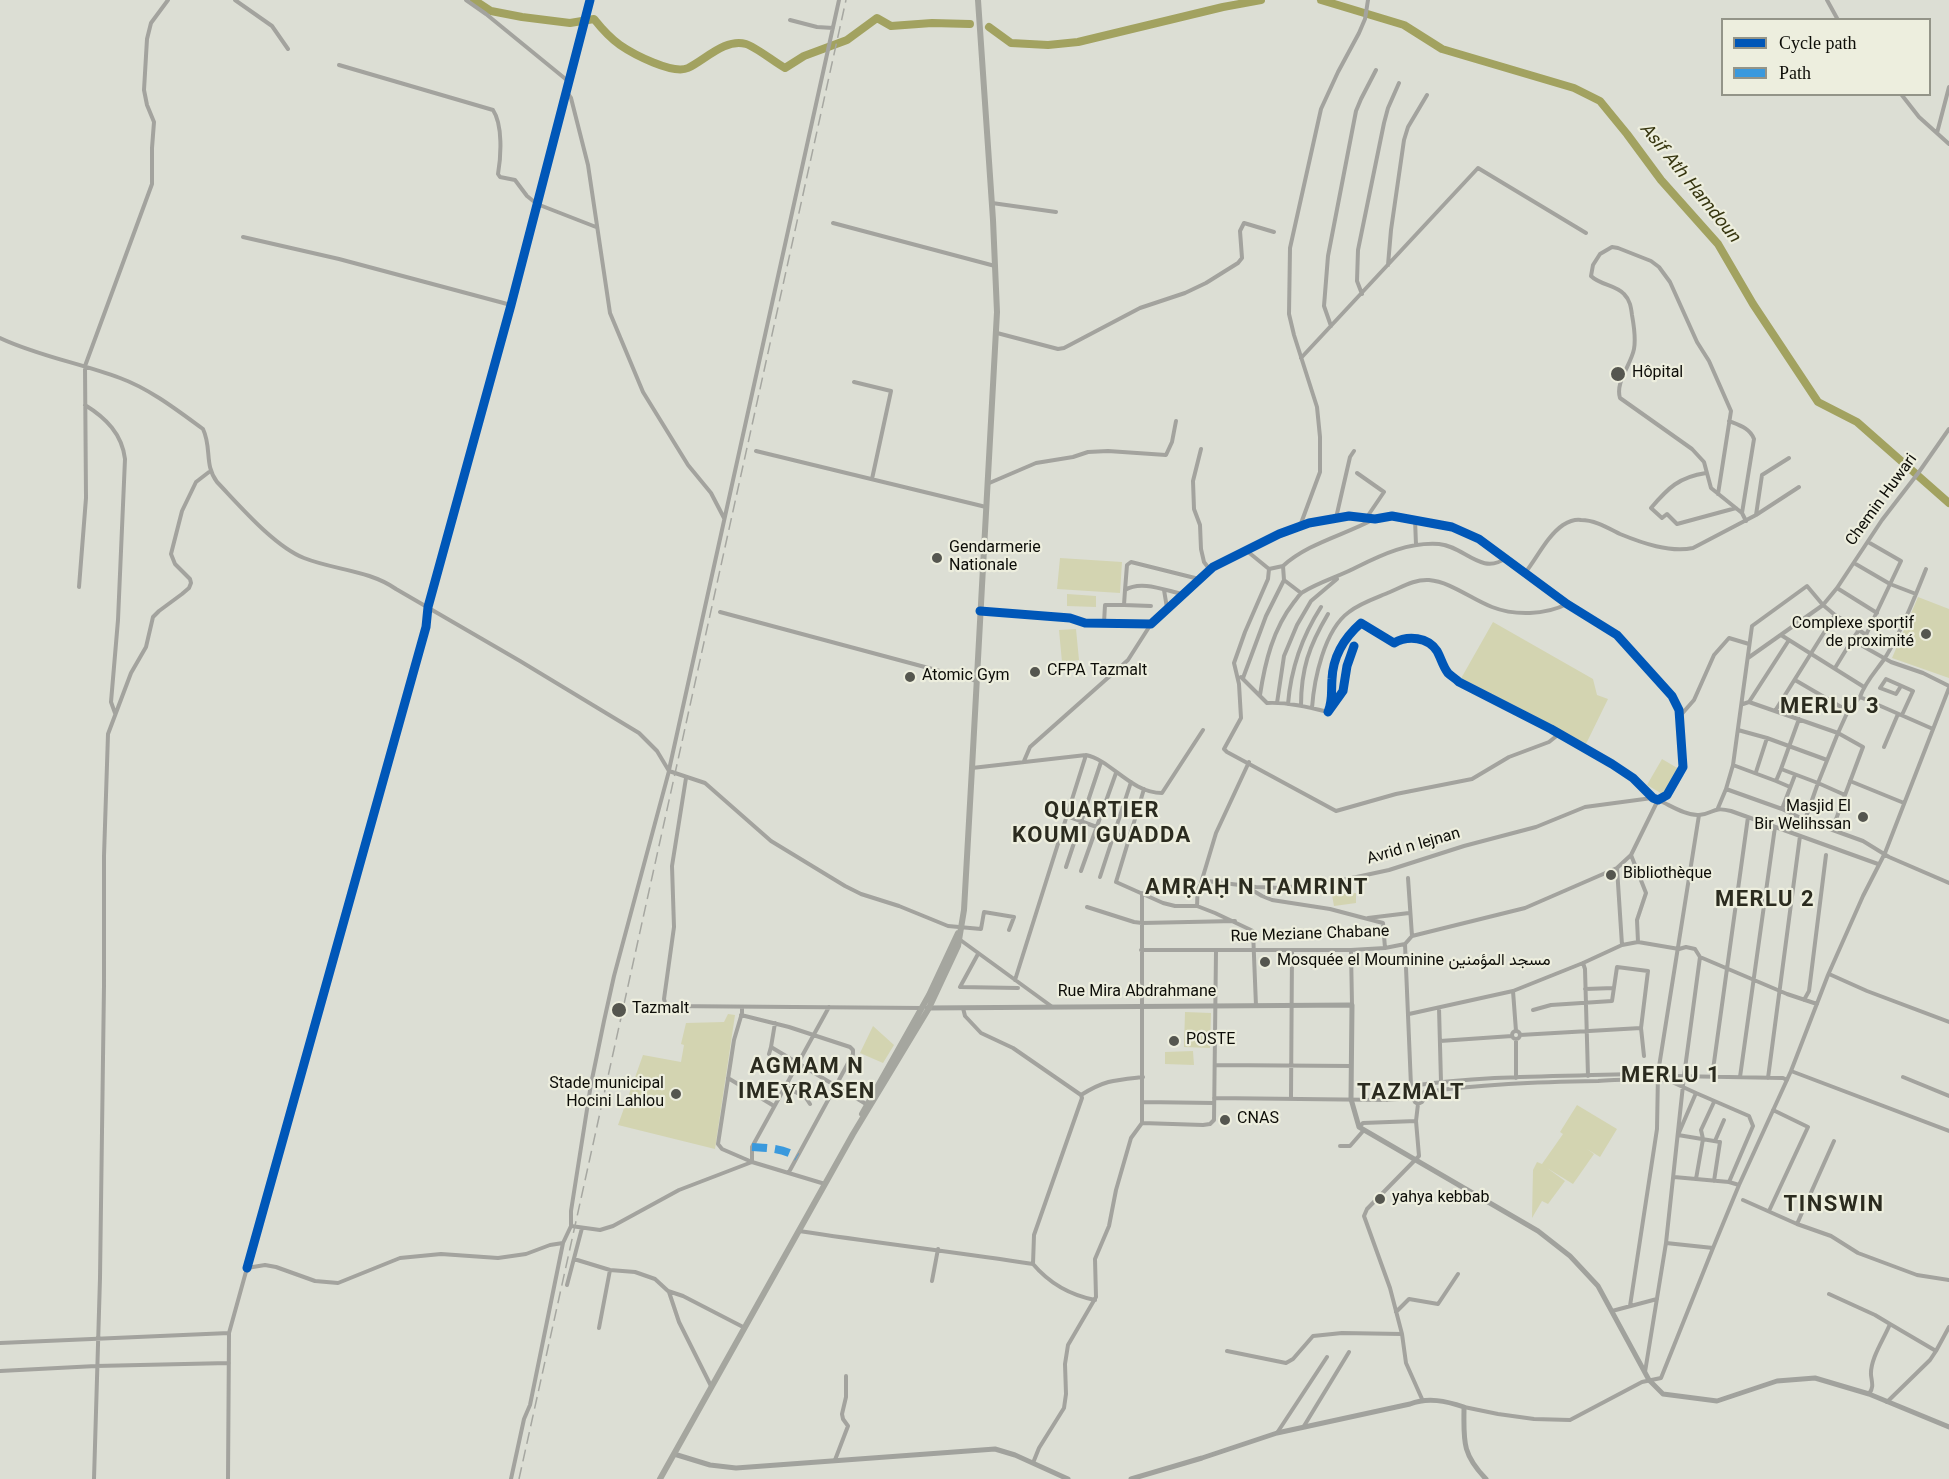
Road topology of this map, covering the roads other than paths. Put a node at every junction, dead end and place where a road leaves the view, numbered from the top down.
1 (168, 0) edge
2 (234, 0) edge
3 (466, 0) edge
4 (590, 0) edge
5 (839, 0) edge
6 (978, 0) edge
7 (1827, 0) edge
8 (1368, 2) edge
9 (1837, 18) edge
10 (790, 20) dead end
11 (833, 28) junction
12 (288, 49) dead end
13 (339, 64) dead end
14 (1376, 70) dead end
15 (568, 81) junction
16 (1399, 83) dead end
17 (1949, 87) edge
18 (566, 91) junction
19 (1427, 95) dead end
20 (1903, 96) edge
21 (1937, 133) junction
22 (1949, 144) edge
23 (992, 202) junction
24 (537, 204) junction
25 (1056, 212) dead end
26 (833, 223) dead end
27 (597, 227) junction
28 (1274, 232) dead end
29 (1586, 233) dead end
30 (243, 237) dead end
31 (995, 266) junction
32 (1388, 266) junction
33 (1362, 294) junction
34 (511, 305) junction
35 (1331, 326) junction
36 (996, 333) junction
37 (0, 338) edge
38 (1301, 358) junction
39 (85, 366) junction
40 (854, 382) dead end
41 (84, 404) junction
42 (1176, 421) dead end
43 (1729, 421) junction
44 (1949, 429) edge
45 (1201, 449) dead end
46 (756, 451) dead end
47 (1354, 451) dead end
48 (1789, 458) dead end
49 (209, 472) junction
50 (1357, 473) dead end
51 (1706, 473) junction
52 (872, 479) junction
53 (987, 485) junction
54 (1799, 486) dead end
55 (1718, 494) junction
56 (986, 507) junction
57 (1737, 508) junction
58 (1742, 513) junction
59 (1756, 515) junction
60 (1366, 517) junction
61 (724, 518) junction
62 (1336, 518) junction
63 (1375, 519) junction
64 (1415, 519) junction
65 (1746, 521) junction
66 (1300, 526) junction
67 (1868, 542) junction
68 (1416, 545) junction
69 (1247, 551) junction
70 (1506, 558) junction
71 (1854, 562) junction
72 (1283, 566) junction
73 (1269, 569) junction
74 (1926, 569) dead end
75 (1210, 570) junction
76 (1525, 573) junction
77 (1342, 575) junction
78 (1199, 579) junction
79 (1284, 580) junction
80 (1890, 584) junction
81 (79, 587) dead end
82 (1838, 588) junction
83 (1125, 590) junction
84 (1164, 590) junction
85 (1301, 593) junction
86 (1183, 594) junction
87 (1916, 594) junction
88 (1567, 604) junction
89 (1124, 605) junction
90 (1823, 605) junction
91 (1151, 606) dead end
92 (428, 607) junction
93 (1321, 607) dead end
94 (1167, 608) junction
95 (980, 611) junction
96 (720, 612) dead end
97 (1878, 613) junction
98 (1328, 614) dead end
99 (1835, 615) junction
100 (1104, 623) junction
101 (1151, 624) junction
102 (1859, 630) junction
103 (1781, 635) junction
104 (1789, 640) junction
105 (1852, 640) junction
106 (1749, 644) junction
107 (1354, 646) dead end
108 (1811, 654) junction
109 (1748, 658) junction
110 (1884, 658) junction
111 (1835, 668) junction
112 (1236, 673) junction
113 (1243, 678) junction
114 (1796, 680) junction
115 (977, 681) junction
116 (1901, 686) junction
117 (1863, 687) junction
118 (1949, 687) edge
119 (1260, 695) junction
120 (1860, 697) junction
121 (1749, 702) junction
122 (1277, 703) junction
123 (1288, 704) junction
124 (1742, 704) junction
125 (1301, 706) junction
126 (1312, 708) junction
127 (1775, 711) junction
128 (1848, 711) junction
129 (1328, 712) junction
130 (116, 713) junction
131 (1900, 715) junction
132 (1680, 716) junction
133 (1799, 719) junction
134 (1934, 729) junction
135 (1203, 730) dead end
136 (1738, 730) junction
137 (1559, 734) junction
138 (1838, 734) junction
139 (1767, 738) junction
140 (1790, 747) junction
141 (1884, 747) dead end
142 (1086, 756) junction
143 (1827, 760) junction
144 (1023, 762) junction
145 (1101, 762) junction
146 (1249, 762) junction
147 (1733, 765) junction
148 (972, 768) junction
149 (1781, 769) junction
150 (669, 771) junction
151 (1756, 772) junction
152 (1116, 773) junction
153 (1795, 775) junction
154 (686, 778) junction
155 (1776, 781) junction
156 (1850, 781) junction
157 (1131, 782) junction
158 (1818, 783) junction
159 (1790, 787) junction
160 (1144, 789) junction
161 (1726, 789) junction
162 (1845, 795) junction
163 (1653, 798) junction
164 (1658, 800) junction
165 (1904, 803) junction
166 (1718, 808) junction
167 (1782, 809) junction
168 (1698, 815) junction
169 (1067, 816) junction
170 (1748, 817) junction
171 (1805, 820) junction
172 (1082, 822) junction
173 (1774, 826) junction
174 (1097, 827) junction
175 (1832, 830) junction
176 (1114, 834) junction
177 (1800, 836) junction
178 (1129, 839) junction
179 (1885, 853) junction
180 (1631, 855) junction
181 (1826, 855) dead end
182 (1878, 864) junction
183 (1066, 867) dead end
184 (1617, 868) junction
185 (1081, 871) dead end
186 (1100, 877) dead end
187 (1408, 878) dead end
188 (1201, 883) junction
189 (1949, 883) edge
190 (1247, 886) junction
191 (1262, 887) junction
192 (1142, 893) junction
193 (1262, 896) junction
194 (1197, 906) junction
195 (1087, 907) dead end
196 (1409, 913) junction
197 (1364, 918) junction
198 (1235, 921) junction
199 (1142, 923) junction
200 (961, 927) junction
201 (1009, 930) dead end
202 (1412, 936) junction
203 (959, 939) junction
204 (1638, 942) junction
205 (1405, 944) junction
206 (1622, 945) junction
207 (1385, 948) junction
208 (1679, 949) junction
209 (1141, 950) junction
210 (1255, 950) junction
211 (1351, 950) junction
212 (1216, 951) junction
213 (1292, 951) junction
214 (978, 954) junction
215 (1700, 957) junction
216 (1583, 963) junction
217 (1727, 968) junction
218 (1829, 974) junction
219 (1753, 979) junction
220 (1015, 980) junction
221 (1018, 988) dead end
222 (1614, 988) junction
223 (1585, 989) junction
224 (1513, 991) junction
225 (1779, 991) junction
226 (1804, 1000) junction
227 (1586, 1003) junction
228 (642, 1004) dead end
229 (1817, 1004) junction
230 (1292, 1005) junction
231 (1352, 1005) junction
232 (666, 1006) junction
233 (1142, 1006) junction
234 (1216, 1006) junction
235 (1256, 1006) junction
236 (742, 1007) junction
237 (829, 1007) junction
238 (962, 1007) junction
239 (1052, 1007) junction
240 (926, 1008) junction
241 (1440, 1008) junction
242 (1533, 1010) dead end
243 (1409, 1014) junction
244 (741, 1015) junction
245 (1949, 1022) edge
246 (775, 1023) junction
247 (1641, 1028) junction
248 (1587, 1032) junction
249 (1518, 1033) junction
250 (813, 1036) junction
251 (1514, 1038) junction
252 (1440, 1041) junction
253 (771, 1047) junction
254 (769, 1054) dead end
255 (1644, 1056) dead end
256 (798, 1063) junction
257 (1215, 1065) junction
258 (1292, 1066) junction
259 (1351, 1066) junction
260 (1791, 1071) junction
261 (1658, 1073) junction
262 (1588, 1076) junction
263 (1684, 1076) junction
264 (1143, 1077) junction
265 (1712, 1077) junction
266 (1740, 1077) junction
267 (1904, 1077) dead end
268 (728, 1078) junction
269 (1516, 1078) junction
270 (1670, 1078) junction
271 (1768, 1078) junction
272 (1658, 1079) junction
273 (1787, 1080) junction
274 (1589, 1081) junction
275 (1441, 1082) junction
276 (785, 1086) junction
277 (836, 1086) junction
278 (1411, 1086) junction
279 (1683, 1088) junction
280 (1696, 1094) junction
281 (1081, 1095) junction
282 (1413, 1096) junction
283 (1949, 1096) edge
284 (1291, 1097) junction
285 (1351, 1099) junction
286 (1214, 1100) junction
287 (1143, 1102) junction
288 (1714, 1102) junction
289 (810, 1104) dead end
290 (866, 1104) junction
291 (1418, 1104) junction
292 (774, 1106) junction
293 (1773, 1110) junction
294 (1724, 1120) dead end
295 (1416, 1121) junction
296 (1142, 1124) junction
297 (1361, 1128) junction
298 (1949, 1131) edge
299 (853, 1134) junction
300 (1678, 1135) junction
301 (1703, 1139) junction
302 (1715, 1141) junction
303 (1834, 1141) dead end
304 (1340, 1146) dead end
305 (1415, 1161) junction
306 (752, 1162) junction
307 (789, 1172) junction
308 (1674, 1177) junction
309 (1696, 1179) junction
310 (1714, 1181) junction
311 (1729, 1182) junction
312 (825, 1184) junction
313 (1739, 1185) junction
314 (1743, 1200) dead end
315 (1769, 1211) junction
316 (1797, 1224) junction
317 (571, 1226) junction
318 (582, 1228) junction
319 (799, 1231) junction
320 (563, 1243) junction
321 (1666, 1243) junction
322 (1713, 1248) junction
323 (938, 1249) junction
324 (574, 1258) junction
325 (1033, 1264) junction
326 (247, 1268) junction
327 (610, 1269) junction
328 (1458, 1274) dead end
329 (1949, 1280) edge
330 (932, 1281) dead end
331 (567, 1285) dead end
332 (668, 1291) junction
333 (1829, 1294) dead end
334 (1657, 1299) junction
335 (1095, 1300) junction
336 (1630, 1306) junction
337 (1612, 1311) junction
338 (1396, 1312) junction
339 (1890, 1324) junction
340 (1949, 1327) edge
341 (599, 1328) dead end
342 (745, 1328) junction
343 (229, 1333) junction
344 (1402, 1334) junction
345 (98, 1340) junction
346 (0, 1343) edge
347 (1227, 1351) dead end
348 (1936, 1351) junction
349 (1348, 1352) dead end
350 (1327, 1357) dead end
351 (229, 1362) junction
352 (96, 1366) junction
353 (0, 1371) edge
354 (1645, 1372) junction
355 (846, 1376) dead end
356 (1649, 1380) junction
357 (711, 1387) junction
358 (1869, 1394) junction
359 (1422, 1399) junction
360 (1887, 1402) junction
361 (1464, 1407) junction
362 (1304, 1427) junction
363 (1949, 1428) edge
364 (1277, 1432) junction
365 (674, 1454) junction
366 (835, 1460) junction
367 (1033, 1463) junction
368 (94, 1479) edge
369 (228, 1479) edge
370 (511, 1479) edge
371 (660, 1479) edge
372 (1068, 1479) edge
373 (1131, 1479) edge
374 (1486, 1479) edge

1 - 39 street
2 - 12 street
3 - 15 street
4 - 15 street
5 - 11 street
6 - 23 main road
7 - 9 street
8 - 38 street
10 - 11 street
11 - 61 street
13 - 24 street
14 - 35 street
15 - 18 street
16 - 33 street
17 - 21 street
18 - 24 street
18 - 27 street
19 - 32 street
20 - 21 street
21 - 22 street
23 - 25 street
23 - 31 main road
24 - 27 street
24 - 34 street
26 - 31 street
27 - 61 street
28 - 36 street
29 - 32 street
30 - 34 street
31 - 36 main road
32 - 33 street
33 - 35 street
34 - 92 street
35 - 38 street
36 - 53 main road
37 - 39 street
38 - 66 street
39 - 41 street
39 - 49 street
40 - 52 street
41 - 81 street
41 - 130 street
42 - 53 street
43 - 51 street
43 - 55 street
43 - 58 street
44 - 67 street, Chemin Huwari
45 - 75 street
46 - 52 street
47 - 62 street
48 - 59 street
49 - 92 street
49 - 130 street
50 - 60 street
51 - 55 street
51 - 57 street
52 - 56 street
53 - 56 main road
54 - 59 street
55 - 57 street
56 - 95 main road
57 - 58 street
58 - 65 street
59 - 65 street
60 - 62 street
60 - 63 street
61 - 150 street
62 - 66 street
63 - 64 street
63 - 72 street
64 - 68 street
64 - 70 street
65 - 76 street
66 - 69 street
67 - 71 street, Chemin Huwari
67 - 80 street
68 - 70 street
68 - 77 street
69 - 73 street
69 - 75 street
70 - 76 street
71 - 80 street
71 - 82 street, Chemin Huwari
72 - 73 street
72 - 79 street
73 - 112 street
74 - 87 street
75 - 78 street
76 - 88 street
77 - 85 street
77 - 122 street
78 - 83 street
78 - 86 street
79 - 85 street
79 - 113 street
80 - 87 street
80 - 97 street
82 - 90 street, Chemin Huwari
82 - 97 street
83 - 84 street
83 - 89 street
84 - 86 street
84 - 94 street
85 - 119 street
86 - 94 street
87 - 110 street
88 - 126 street
88 - 132 street
89 - 91 street
89 - 100 street
90 - 99 street
90 - 103 street, Chemin Huwari
90 - 106 street
92 - 150 street
92 - 326 street
93 - 123 street
94 - 101 street
95 - 100 street
95 - 115 main road
96 - 115 street
97 - 102 street
98 - 125 street
99 - 102 street
99 - 108 street
100 - 101 street
101 - 144 street
102 - 105 street
103 - 104 street
103 - 109 street, Chemin Huwari
104 - 108 street
104 - 121 street
105 - 110 street
105 - 111 street
106 - 109 street
106 - 132 street
107 - 129 street
108 - 111 street
108 - 114 street
109 - 124 street
110 - 117 street
110 - 118 street
111 - 117 street
112 - 113 street
112 - 146 street
113 - 119 street
114 - 127 street
114 - 128 street
115 - 148 main road
116 - 116 street
116 - 131 street
117 - 120 street
118 - 134 street
119 - 122 street
120 - 128 street
120 - 131 street
121 - 124 street
121 - 127 street
122 - 123 street
123 - 125 street
124 - 136 street
125 - 126 street
126 - 129 street
127 - 133 street
128 - 138 street
129 - 137 street
130 - 345 street
131 - 134 street
131 - 141 street
132 - 164 street
133 - 138 street
133 - 140 street
134 - 165 street
135 - 160 street
136 - 139 street
136 - 147 street
137 - 146 street
137 - 163 street
138 - 143 street
138 - 156 street
139 - 140 street
139 - 151 street
140 - 143 street
140 - 149 street
142 - 144 street
142 - 145 street
142 - 169 street
143 - 158 street
144 - 148 street
145 - 152 street
145 - 172 street
146 - 188 street
147 - 151 street
147 - 161 street
148 - 200 main road
149 - 153 street
149 - 155 street
150 - 154 street
150 - 317 street
151 - 155 street
152 - 157 street
152 - 174 street
153 - 158 street
153 - 159 street
154 - 200 street
154 - 232 street
155 - 159 street
156 - 162 street
156 - 165 street
157 - 160 street
157 - 176 street
158 - 162 street
158 - 171 street
159 - 167 street
160 - 178 street
161 - 166 street
161 - 167 street
162 - 175 street
163 - 164 street
163 - 191 street, Avrid n lejnan
164 - 168 street
164 - 180 street
165 - 179 street
166 - 168 street
166 - 170 street
167 - 171 street
168 - 208 street
169 - 172 street
169 - 220 street
170 - 173 street
170 - 217 street
171 - 175 street
172 - 174 street
172 - 183 street
173 - 177 street
173 - 219 street
174 - 176 street
174 - 185 street
175 - 179 street
176 - 178 street
176 - 186 street
177 - 182 street
177 - 225 street
178 - 192 street
179 - 182 street
179 - 189 street
180 - 184 street
180 - 204 street
181 - 226 street
182 - 218 street
184 - 202 street
184 - 206 street
187 - 196 street
188 - 190 street, Avrid n lejnan
188 - 194 street
190 - 191 street, Avrid n lejnan
190 - 193 street
191 - 193 street
192 - 194 street
192 - 199 street
193 - 197 street
194 - 198 street
195 - 199 street
196 - 197 street
196 - 202 street
197 - 207 street
198 - 199 street
198 - 210 street
199 - 209 street
200 - 201 street
200 - 203 main road
200 - 240 main road
202 - 205 street
203 - 214 street
203 - 240 main road
204 - 206 street
204 - 208 street
205 - 207 street, Rue Meziane Chabane
205 - 243 street
206 - 216 street
207 - 211 street, Rue Meziane Chabane
208 - 215 street
208 - 261 street
209 - 212 street, Rue Meziane Chabane
209 - 233 street
210 - 212 street, Rue Meziane Chabane
210 - 213 street, Rue Meziane Chabane
210 - 235 street
211 - 213 street, Rue Meziane Chabane
211 - 231 street
212 - 234 street
213 - 230 street
214 - 220 street
214 - 221 street
215 - 217 street
215 - 263 street
216 - 223 street
216 - 224 street
217 - 219 street
217 - 265 street
218 - 229 street
218 - 245 street
219 - 225 street
219 - 266 street
220 - 239 street
222 - 223 street
222 - 227 street
222 - 247 street
223 - 227 street
224 - 241 street
224 - 249 street
225 - 226 street
225 - 271 street
226 - 229 street
227 - 242 street
227 - 248 street
228 - 232 street
229 - 260 street
230 - 231 main road, Rue Mira Abdrahmane
230 - 235 main road, Rue Mira Abdrahmane
230 - 258 street
231 - 259 main road
232 - 236 street
233 - 234 main road, Rue Mira Abdrahmane
233 - 239 main road, Rue Mira Abdrahmane
233 - 264 street
234 - 235 main road, Rue Mira Abdrahmane
234 - 257 street
236 - 237 street
236 - 244 street
237 - 240 street
237 - 250 street
238 - 239 main road, Rue Mira Abdrahmane
238 - 240 main road, Rue Mira Abdrahmane
238 - 281 street
240 - 290 main road
240 - 299 main road
241 - 243 street
241 - 252 street
243 - 278 street
244 - 246 street
244 - 268 street
246 - 250 street
246 - 253 street
247 - 248 street
247 - 255 street
248 - 249 street
248 - 262 street
249 - 251 street
250 - 256 street
250 - 277 street
251 - 252 street
251 - 269 street
252 - 275 street
253 - 254 street
253 - 256 street
256 - 276 street
256 - 277 street
257 - 258 street
257 - 286 street
258 - 259 street
258 - 284 street
259 - 285 main road
260 - 273 street
260 - 298 street
261 - 262 street
261 - 270 street
261 - 272 street
262 - 269 street
262 - 274 street
263 - 265 street
263 - 270 street
263 - 279 street
264 - 281 street
264 - 287 street
265 - 266 street
266 - 271 street
267 - 283 street
268 - 292 street
268 - 306 street
269 - 275 street
270 - 272 street
270 - 279 street
271 - 273 street
272 - 274 street
272 - 336 street
273 - 293 street
274 - 282 street
275 - 278 street
276 - 289 street
276 - 292 street
277 - 290 street
277 - 307 street
278 - 282 street
279 - 280 street
279 - 300 street
280 - 288 street
280 - 300 street
281 - 325 street
282 - 285 street
282 - 291 street
282 - 291 street
284 - 285 street
284 - 286 street
285 - 297 main road
286 - 287 street
286 - 296 street
287 - 296 street
288 - 301 street
288 - 311 street
290 - 299 main road
291 - 295 street
292 - 306 street
293 - 313 street
293 - 315 street
294 - 302 street
295 - 297 street
295 - 305 street
296 - 335 street
297 - 304 street
297 - 305 main road
299 - 312 main road
300 - 301 street
300 - 308 street
301 - 302 street
301 - 309 street
302 - 310 street
303 - 316 street
305 - 337 main road
305 - 338 street
306 - 307 street
306 - 318 street
307 - 312 street
308 - 309 street
308 - 321 street
309 - 310 street
310 - 311 street
311 - 313 street
312 - 319 main road
313 - 322 street
314 - 315 street
315 - 316 street
316 - 329 street
317 - 318 street
317 - 320 street
318 - 324 street
319 - 323 street
319 - 342 main road
320 - 326 street
320 - 370 street
321 - 322 street
321 - 334 street
322 - 356 street
323 - 325 street
323 - 330 street
324 - 327 street
324 - 331 street
325 - 335 street
326 - 343 street
327 - 332 street
327 - 341 street
328 - 338 street
332 - 342 street
332 - 357 street
333 - 339 street
334 - 336 street
334 - 354 street
335 - 367 street
336 - 337 street
337 - 354 main road
338 - 344 street
339 - 348 street
339 - 358 street
340 - 348 street
342 - 357 main road
343 - 345 street
343 - 351 street
344 - 347 street
344 - 359 street
345 - 346 street
345 - 352 street
348 - 360 street
349 - 362 street
350 - 364 street
351 - 352 street
351 - 369 street
352 - 353 street
352 - 368 street
354 - 356 main road
355 - 366 street
356 - 358 main road
356 - 361 street
357 - 365 main road
358 - 360 main road
359 - 361 main road
359 - 362 main road
360 - 363 main road
361 - 374 main road
362 - 364 main road
364 - 373 main road
365 - 366 main road
365 - 371 main road
366 - 367 main road
367 - 372 main road

